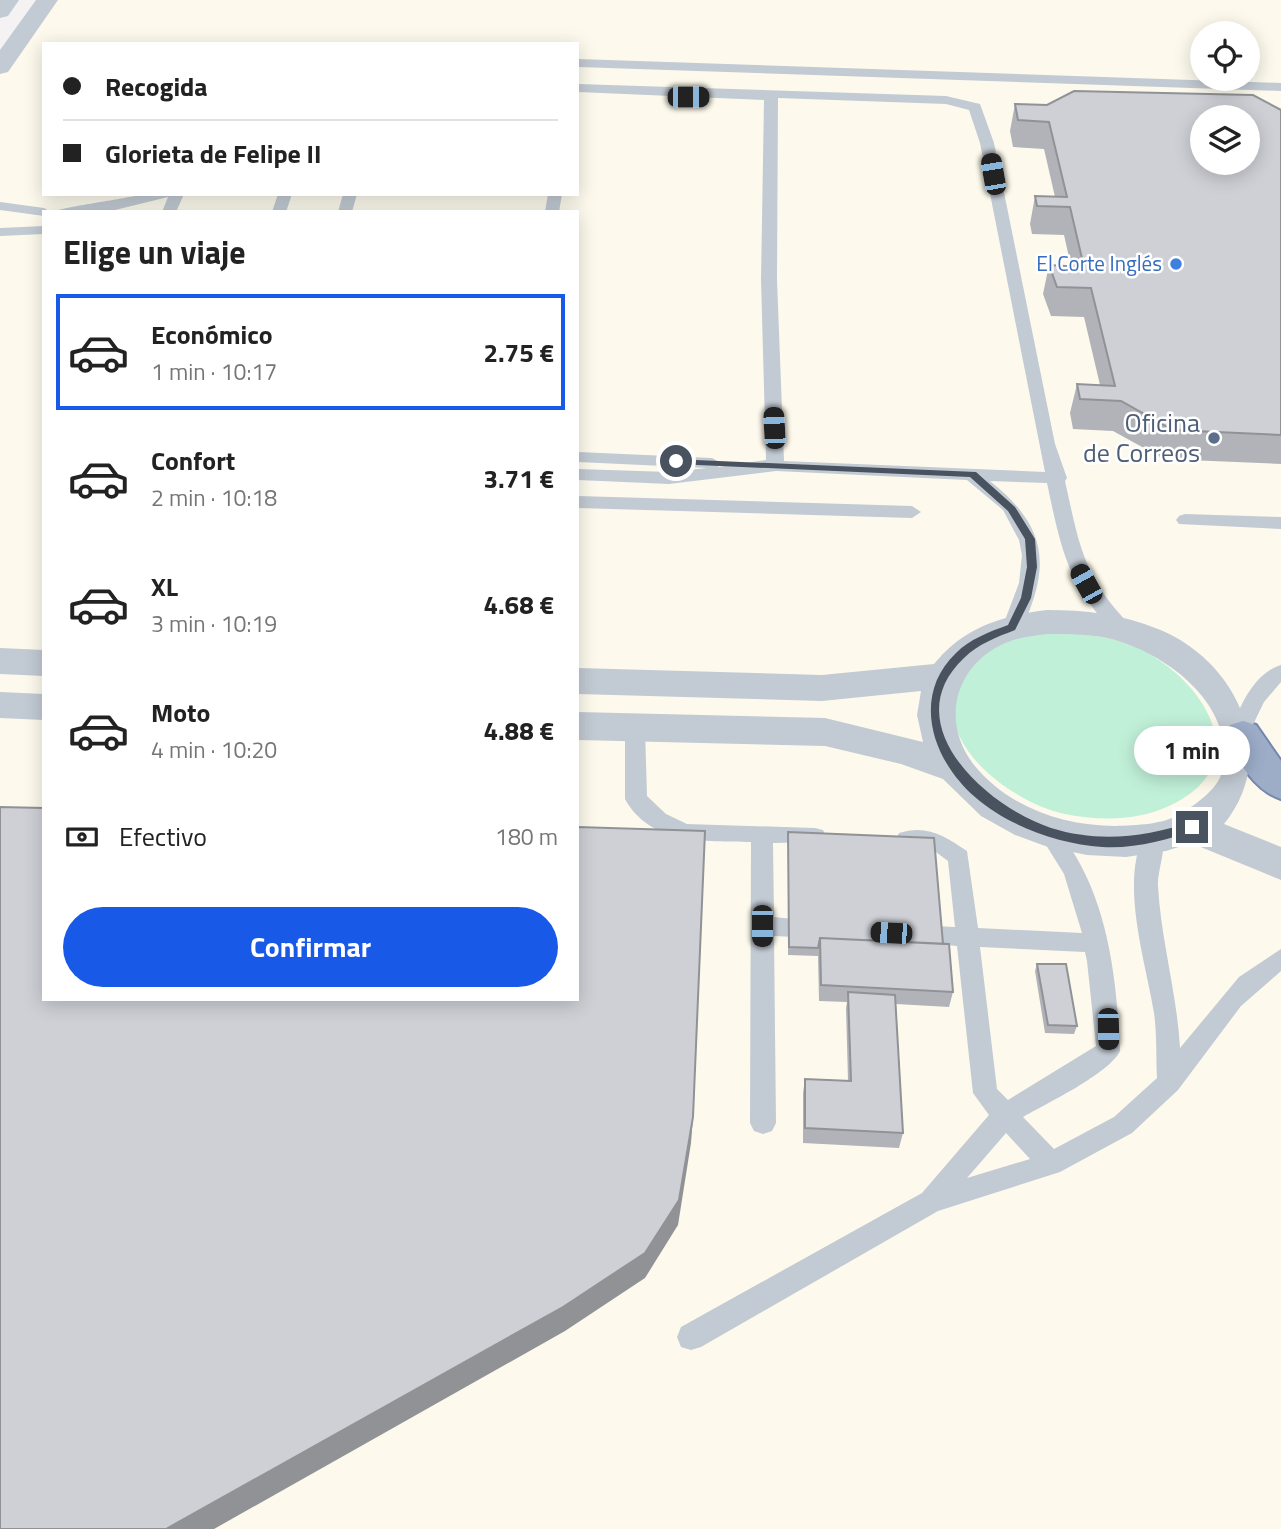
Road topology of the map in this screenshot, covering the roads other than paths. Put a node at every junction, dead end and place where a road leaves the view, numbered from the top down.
1 (8, 0) edge
2 (47, 0) edge
3 (0, 11) edge
4 (579, 63) edge
5 (0, 67) edge
6 (579, 88) edge
7 (1281, 88) edge
8 (771, 96) junction
9 (579, 98) edge
10 (155, 196) edge
11 (0, 206) edge
12 (87, 210) edge
13 (42, 212) edge
14 (42, 230) edge
15 (0, 232) edge
16 (579, 457) edge
17 (775, 466) junction
18 (579, 475) edge
19 (973, 475) junction
20 (1058, 478) junction
21 (579, 502) edge
22 (912, 512) dead end
23 (1185, 520) dead end
24 (1281, 523) edge
25 (1012, 628) junction
26 (1122, 629) junction
27 (0, 661) edge
28 (42, 663) edge
29 (1281, 672) edge
30 (944, 676) junction
31 (579, 681) edge
32 (0, 705) edge
33 (42, 707) edge
34 (579, 726) edge
35 (635, 729) junction
36 (1242, 733) junction
37 (955, 768) junction
38 (1281, 784) edge
39 (1192, 827) junction
40 (1049, 832) junction
41 (762, 835) junction
42 (841, 837) edge
43 (881, 838) edge
44 (1153, 839) junction
45 (1281, 864) edge
46 (762, 926) junction
47 (831, 930) edge
48 (886, 933) edge
49 (968, 937) junction
50 (1093, 943) junction
51 (1281, 959) edge
52 (1169, 1082) junction
53 (1006, 1114) junction
54 (763, 1123) dead end
55 (1051, 1164) junction
56 (932, 1201) junction
57 (691, 1337) dead end

1 - 3 street
2 - 5 street
4 - 7 lane
6 - 8 lane
8 - 9 lane
8 - 17 lane
8 - 20 lane
10 - 12 lane
11 - 13 lane
14 - 15 lane
16 - 17 lane
17 - 18 lane
17 - 19 lane
19 - 20 lane
19 - 25 lane
20 - 26 lane
21 - 22 lane
23 - 24 lane
25 - 26 street
25 - 30 street
26 - 36 street
27 - 28 street
29 - 36 lane
30 - 31 street
30 - 37 street
32 - 33 street
34 - 35 street
35 - 37 street
35 - 41 lane
36 - 38 highway
36 - 39 street
37 - 40 street
39 - 44 street
39 - 45 street
40 - 44 street
40 - 50 lane
41 - 42 lane
41 - 46 lane
43 - 49 lane
44 - 52 lane
46 - 47 lane
46 - 54 lane
48 - 49 lane
49 - 50 lane
49 - 53 lane
50 - 53 lane
51 - 52 lane
52 - 55 lane
53 - 55 lane
53 - 56 lane
55 - 56 lane
56 - 57 lane

